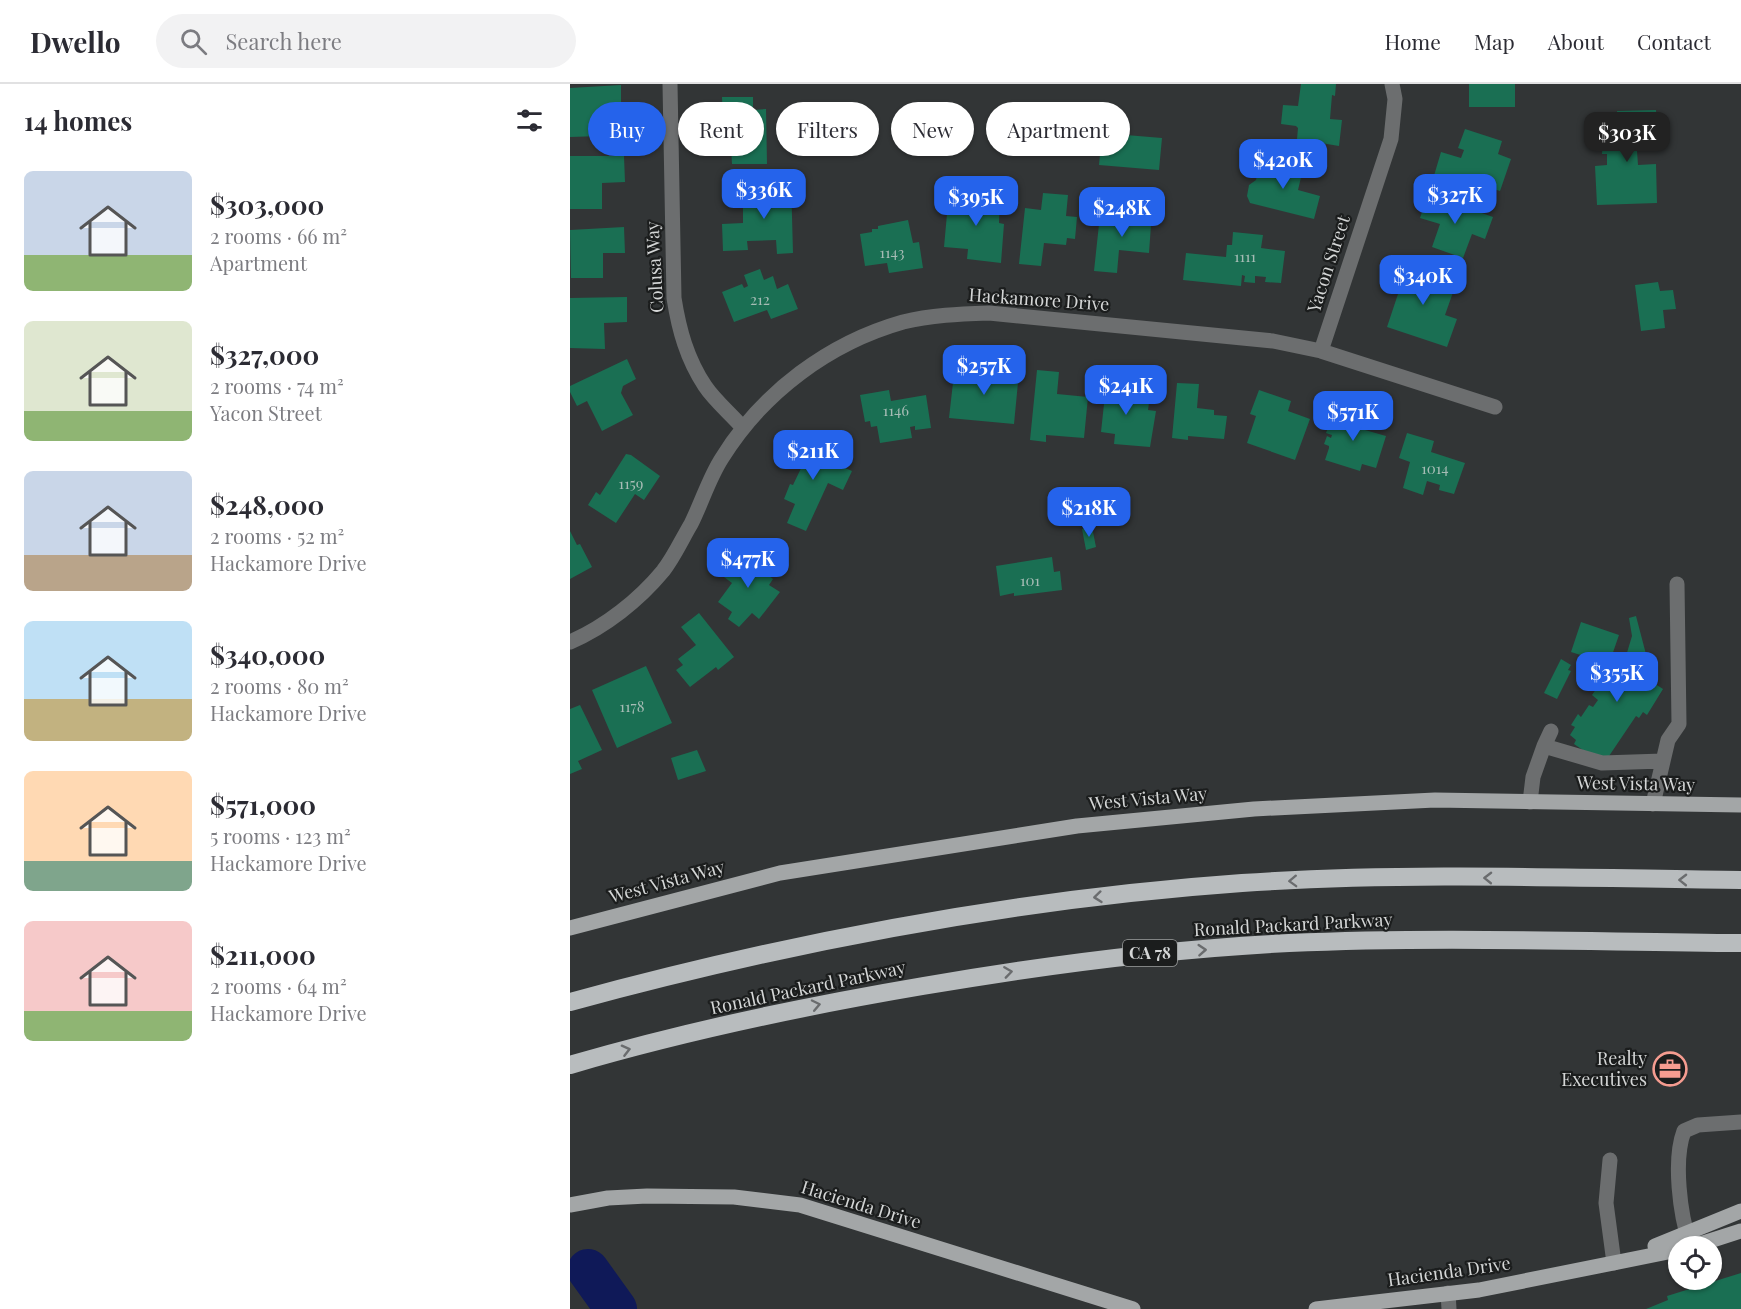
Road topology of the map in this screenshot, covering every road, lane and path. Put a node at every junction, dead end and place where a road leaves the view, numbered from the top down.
1 (670, 84) edge
2 (1392, 84) edge
3 (1321, 351) junction
4 (1495, 407) dead end
5 (743, 428) junction
6 (1677, 584) dead end
7 (570, 642) edge
8 (1551, 730) dead end
9 (1544, 746) junction
10 (1663, 761) junction
11 (1530, 802) junction
12 (1653, 804) junction
13 (1741, 805) edge
14 (1741, 880) edge
15 (570, 928) edge
16 (1741, 943) edge
17 (570, 1002) edge
18 (570, 1065) edge
19 (1741, 1122) edge
20 (1610, 1160) dead end
21 (570, 1205) edge
22 (1741, 1211) edge
23 (1741, 1231) edge
24 (1690, 1236) edge
25 (1701, 1236) edge
26 (1718, 1236) edge
27 (1668, 1248) edge
28 (1668, 1252) edge
29 (1614, 1262) junction
30 (1448, 1293) junction
31 (1131, 1309) edge
32 (1316, 1309) edge
33 (1449, 1309) edge

1 - 5 street, Colusa Way
2 - 3 street, Yacon Street
3 - 4 street, Hackamore Drive
3 - 5 street, Hackamore Drive
5 - 7 street, Hackamore Drive
6 - 10 street
8 - 9 street
9 - 10 street
9 - 11 street
10 - 12 street
11 - 12 main road, West Vista Way
11 - 15 main road, West Vista Way
12 - 13 main road, West Vista Way
14 -> 17 highway
18 -> 16 highway, Ronald Packard Parkway / CA 78
19 - 24 street
20 - 29 street
21 - 31 main road, Hacienda Drive
22 - 25 main road, Hacienda Drive
23 - 26 main road, Hacienda Drive
27 - 29 main road, Hacienda Drive
28 - 29 main road, Hacienda Drive
29 - 30 main road, Hacienda Drive
30 - 32 main road, Hacienda Drive
30 - 33 street

